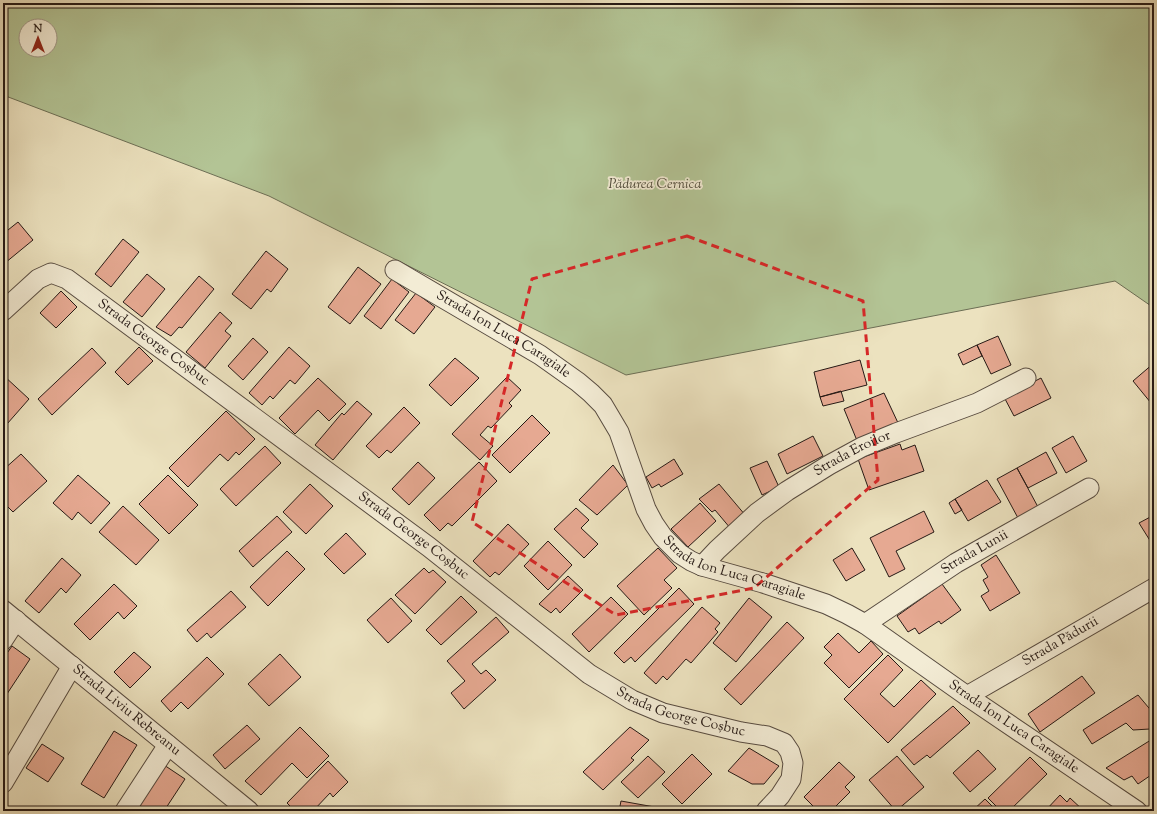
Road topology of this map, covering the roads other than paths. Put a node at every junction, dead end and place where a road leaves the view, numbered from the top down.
1 (395, 270) dead end
2 (3, 311) edge
3 (1026, 378) dead end
4 (1089, 488) dead end
5 (702, 566) junction
6 (1154, 588) edge
7 (9, 615) edge
8 (865, 624) junction
9 (3, 640) edge
10 (72, 666) junction
11 (967, 696) junction
12 (168, 745) junction
13 (3, 783) edge
14 (125, 811) edge
15 (249, 811) edge
16 (766, 811) edge
17 (1137, 811) edge

1 - 5 street, Strada Ion Luca Caragiale
2 - 16 street, Strada George Coșbuc
3 - 5 street, Strada Eroilor
4 - 8 street, Strada Lunii
5 - 8 street, Strada Ion Luca Caragiale
6 - 11 street, Strada Pădurii
7 - 9 street
7 - 10 street, Strada Liviu Rebreanu
8 - 11 street, Strada Ion Luca Caragiale
10 - 12 street, Strada Liviu Rebreanu
10 - 13 street
11 - 17 street, Strada Ion Luca Caragiale
12 - 14 street
12 - 15 street, Strada Liviu Rebreanu

